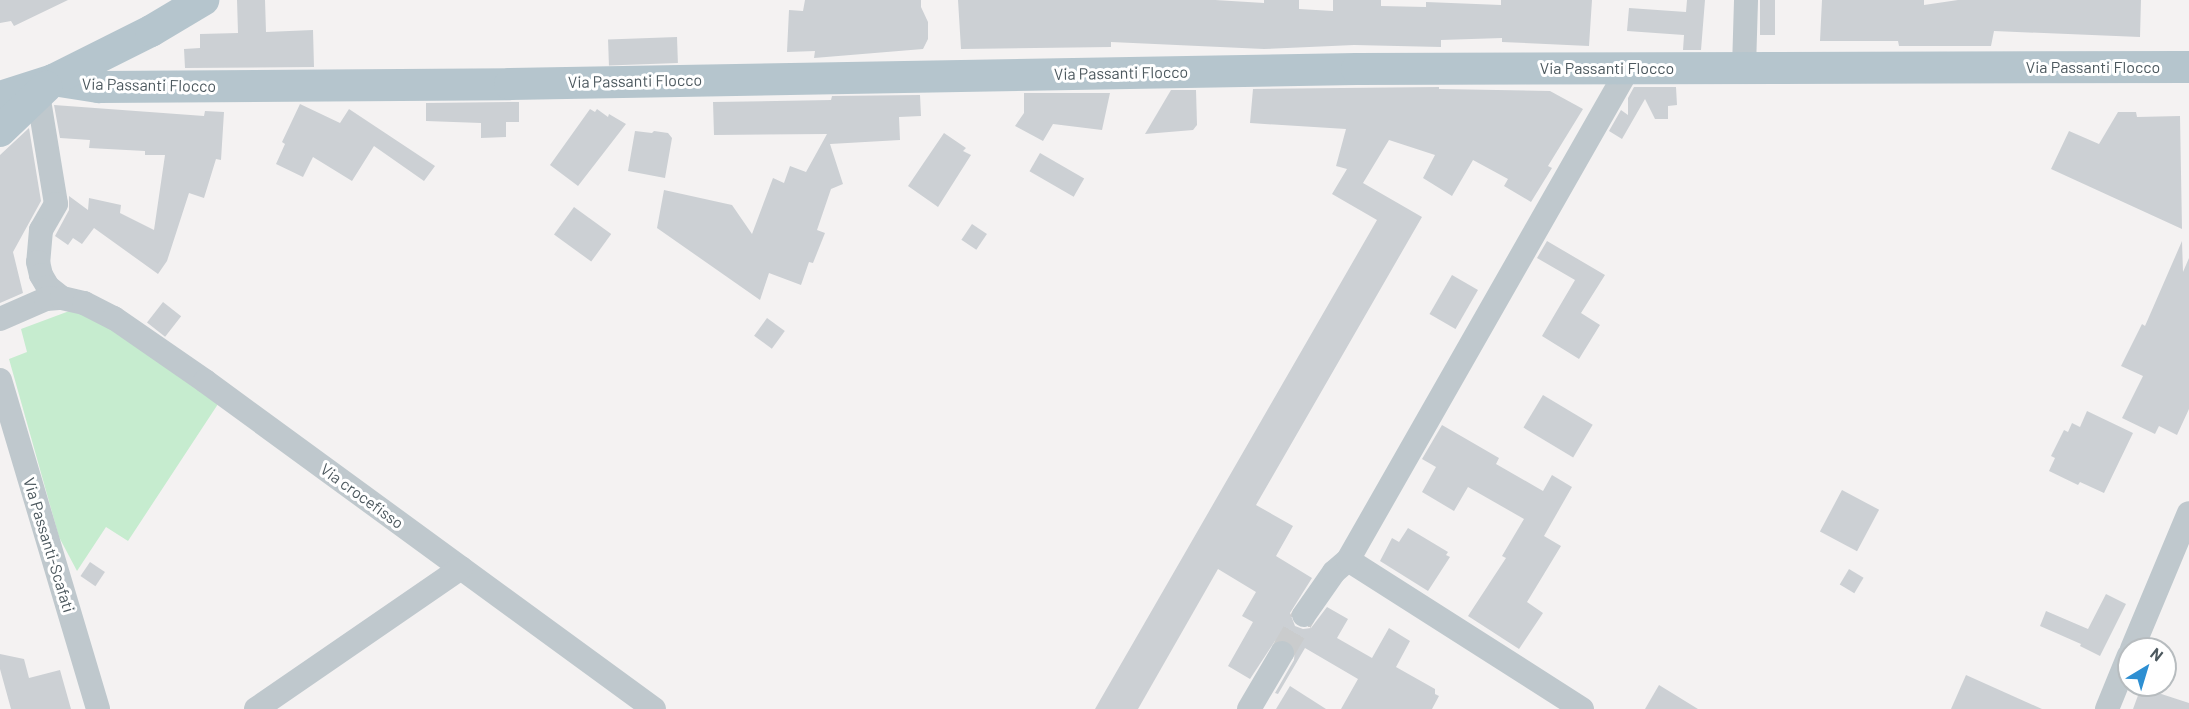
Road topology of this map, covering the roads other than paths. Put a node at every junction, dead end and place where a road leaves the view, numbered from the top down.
1 (203, 0) edge
2 (1746, 0) edge
3 (2189, 67) edge
4 (1744, 68) junction
5 (1628, 69) junction
6 (46, 87) junction
7 (0, 97) edge
8 (0, 131) edge
9 (62, 298) junction
10 (0, 319) edge
11 (0, 380) edge
12 (2189, 513) edge
13 (1348, 560) junction
14 (461, 568) junction
15 (1304, 615) tunnel mouth
16 (2137, 637) edge
17 (1282, 653) tunnel mouth
18 (2117, 685) edge
19 (98, 709) edge
20 (256, 709) edge
21 (654, 709) edge
22 (1249, 709) edge
23 (1582, 709) edge
24 (2107, 709) edge

1 - 6 main road
2 - 4 street
3 - 4 main road, Via Passanti Flocco
4 - 5 main road, Via Passanti Flocco
5 - 6 main road, Via Passanti Flocco
5 - 13 street
6 - 7 main road
6 - 8 main road
6 - 9 street
9 - 10 street, Via crocefisso
9 - 14 street, Via crocefisso
11 - 19 street, Via Passanti-Scafati
12 - 16 street
13 - 15 street
13 - 23 street
14 - 20 street
14 - 21 street, Via crocefisso
17 - 22 street
18 - 24 street

